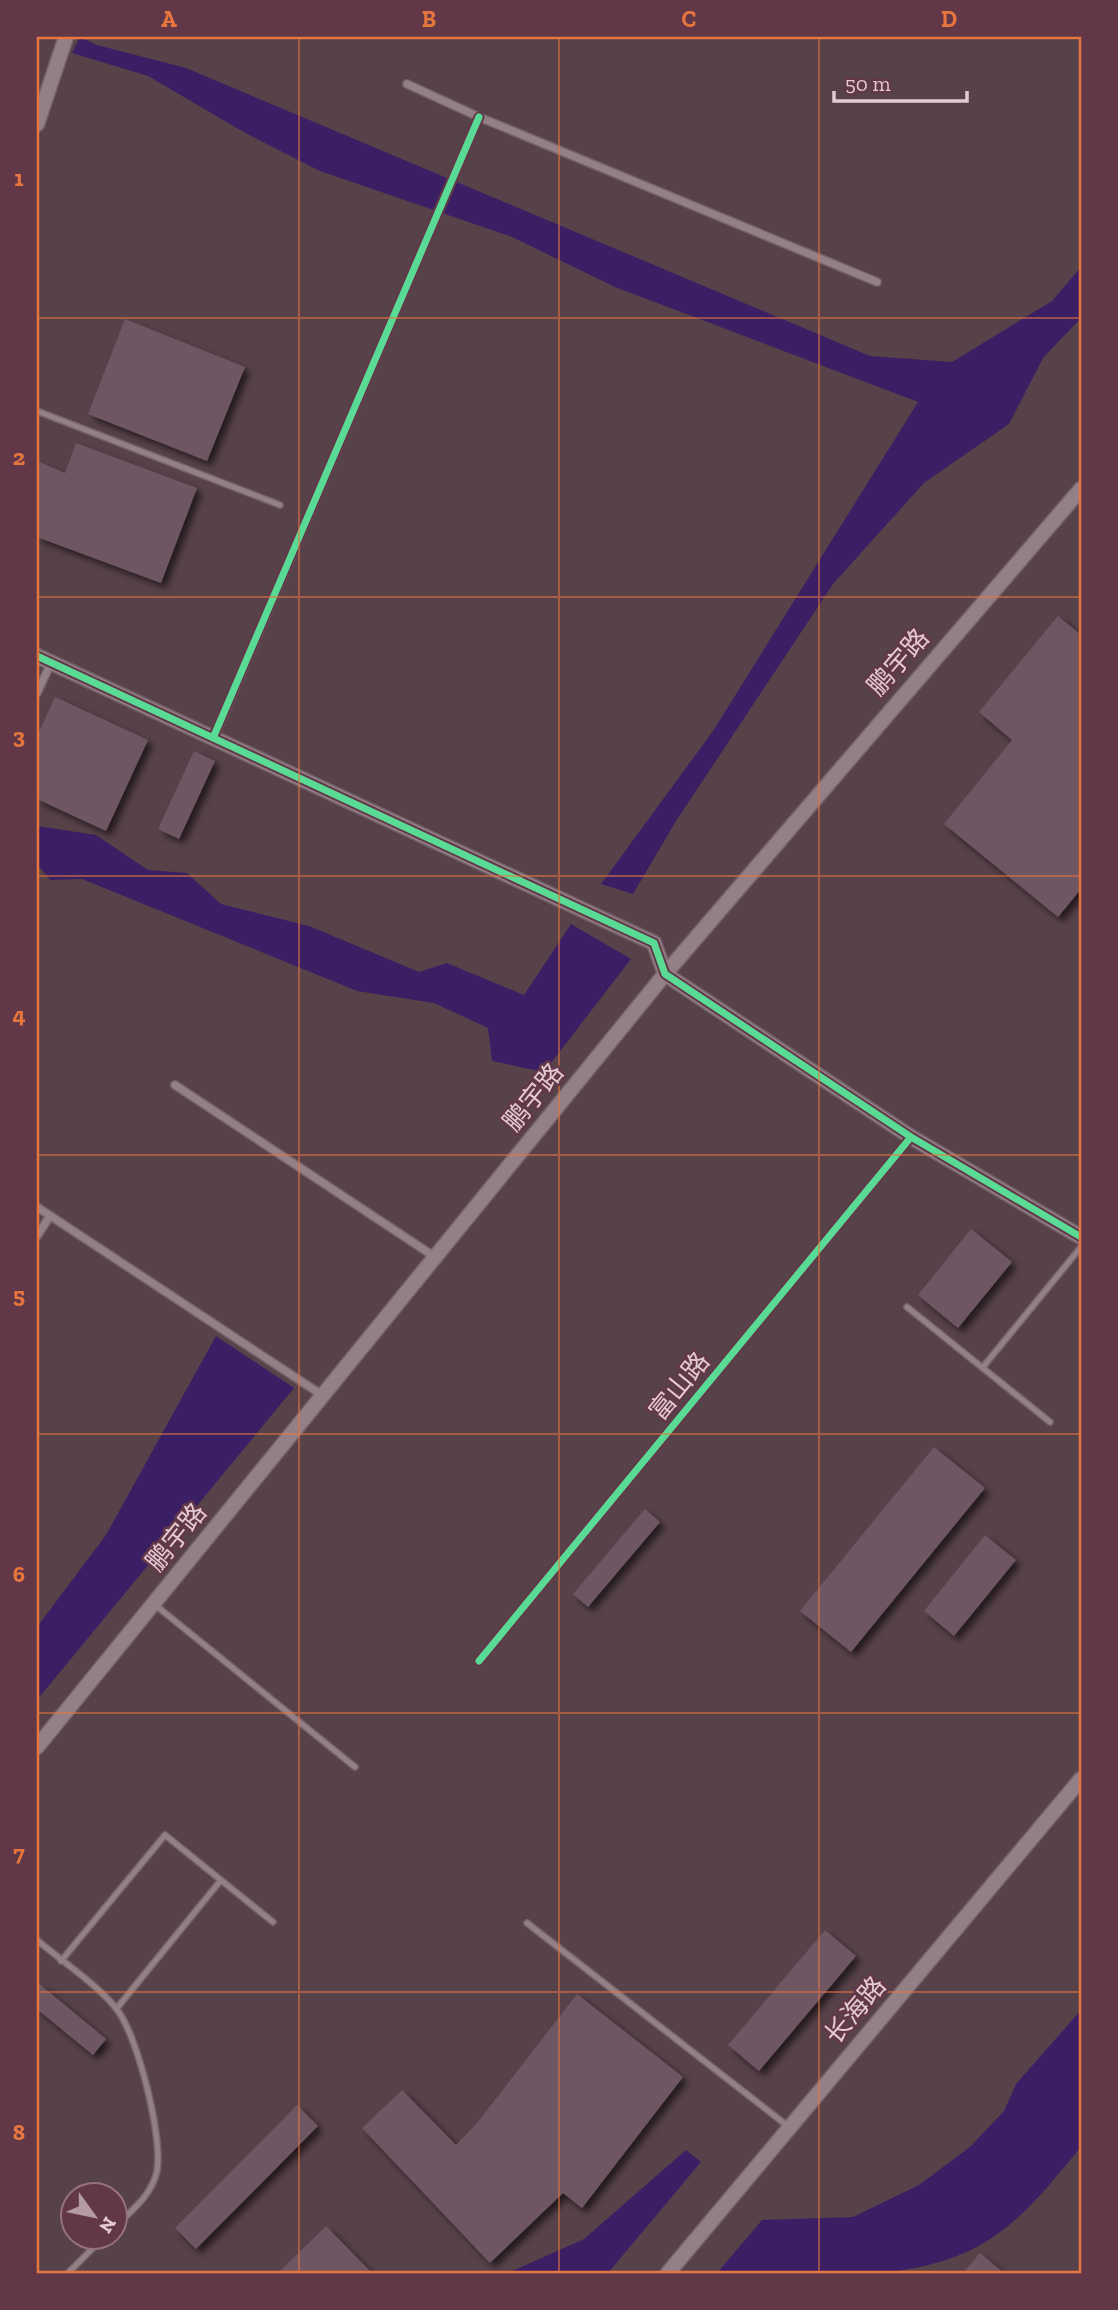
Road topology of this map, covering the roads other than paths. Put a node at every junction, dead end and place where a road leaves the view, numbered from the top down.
1 (66, 37) edge
2 (407, 84) dead end
3 (479, 117) junction
4 (37, 124) edge
5 (877, 282) dead end
6 (37, 411) edge
7 (1081, 489) edge
8 (280, 505) dead end
9 (37, 656) edge
10 (51, 663) junction
11 (37, 693) edge
12 (213, 738) junction
13 (664, 974) junction
14 (175, 1085) dead end
15 (911, 1137) junction
16 (37, 1207) edge
17 (50, 1216) junction
18 (37, 1236) edge
19 (1081, 1237) edge
20 (1081, 1247) edge
21 (435, 1256) junction
22 (907, 1307) dead end
23 (983, 1367) junction
24 (322, 1395) junction
25 (1051, 1422) dead end
26 (153, 1604) junction
27 (479, 1661) dead end
28 (37, 1747) edge
29 (355, 1767) dead end
30 (1081, 1779) edge
31 (221, 1880) junction
32 (273, 1922) dead end
33 (527, 1923) dead end
34 (37, 1940) edge
35 (61, 1961) junction
36 (117, 2008) junction
37 (789, 2127) junction
38 (130, 2212) edge
39 (91, 2250) edge
40 (68, 2273) edge
41 (668, 2273) edge

1 - 4 street
2 - 3 street
3 - 5 street
3 - 12 street
6 - 8 lane
7 - 13 street, 鹏宇路
9 - 10 street
10 - 11 street
10 - 12 street
12 - 13 street
13 - 15 street
13 - 21 street, 鹏宇路
14 - 21 street
15 - 19 street
15 - 27 street, 富山路
16 - 17 street
17 - 18 street
17 - 24 street
20 - 23 lane
21 - 24 street, 鹏宇路
22 - 23 lane
23 - 25 lane
24 - 26 street, 鹏宇路
26 - 28 street, 鹏宇路
26 - 29 lane
30 - 37 street, 长海路
31 - 32 lane
31 - 35 lane
31 - 36 lane
33 - 37 lane
34 - 35 lane
35 - 36 lane
36 - 38 lane
37 - 41 street, 长海路
39 - 40 lane

